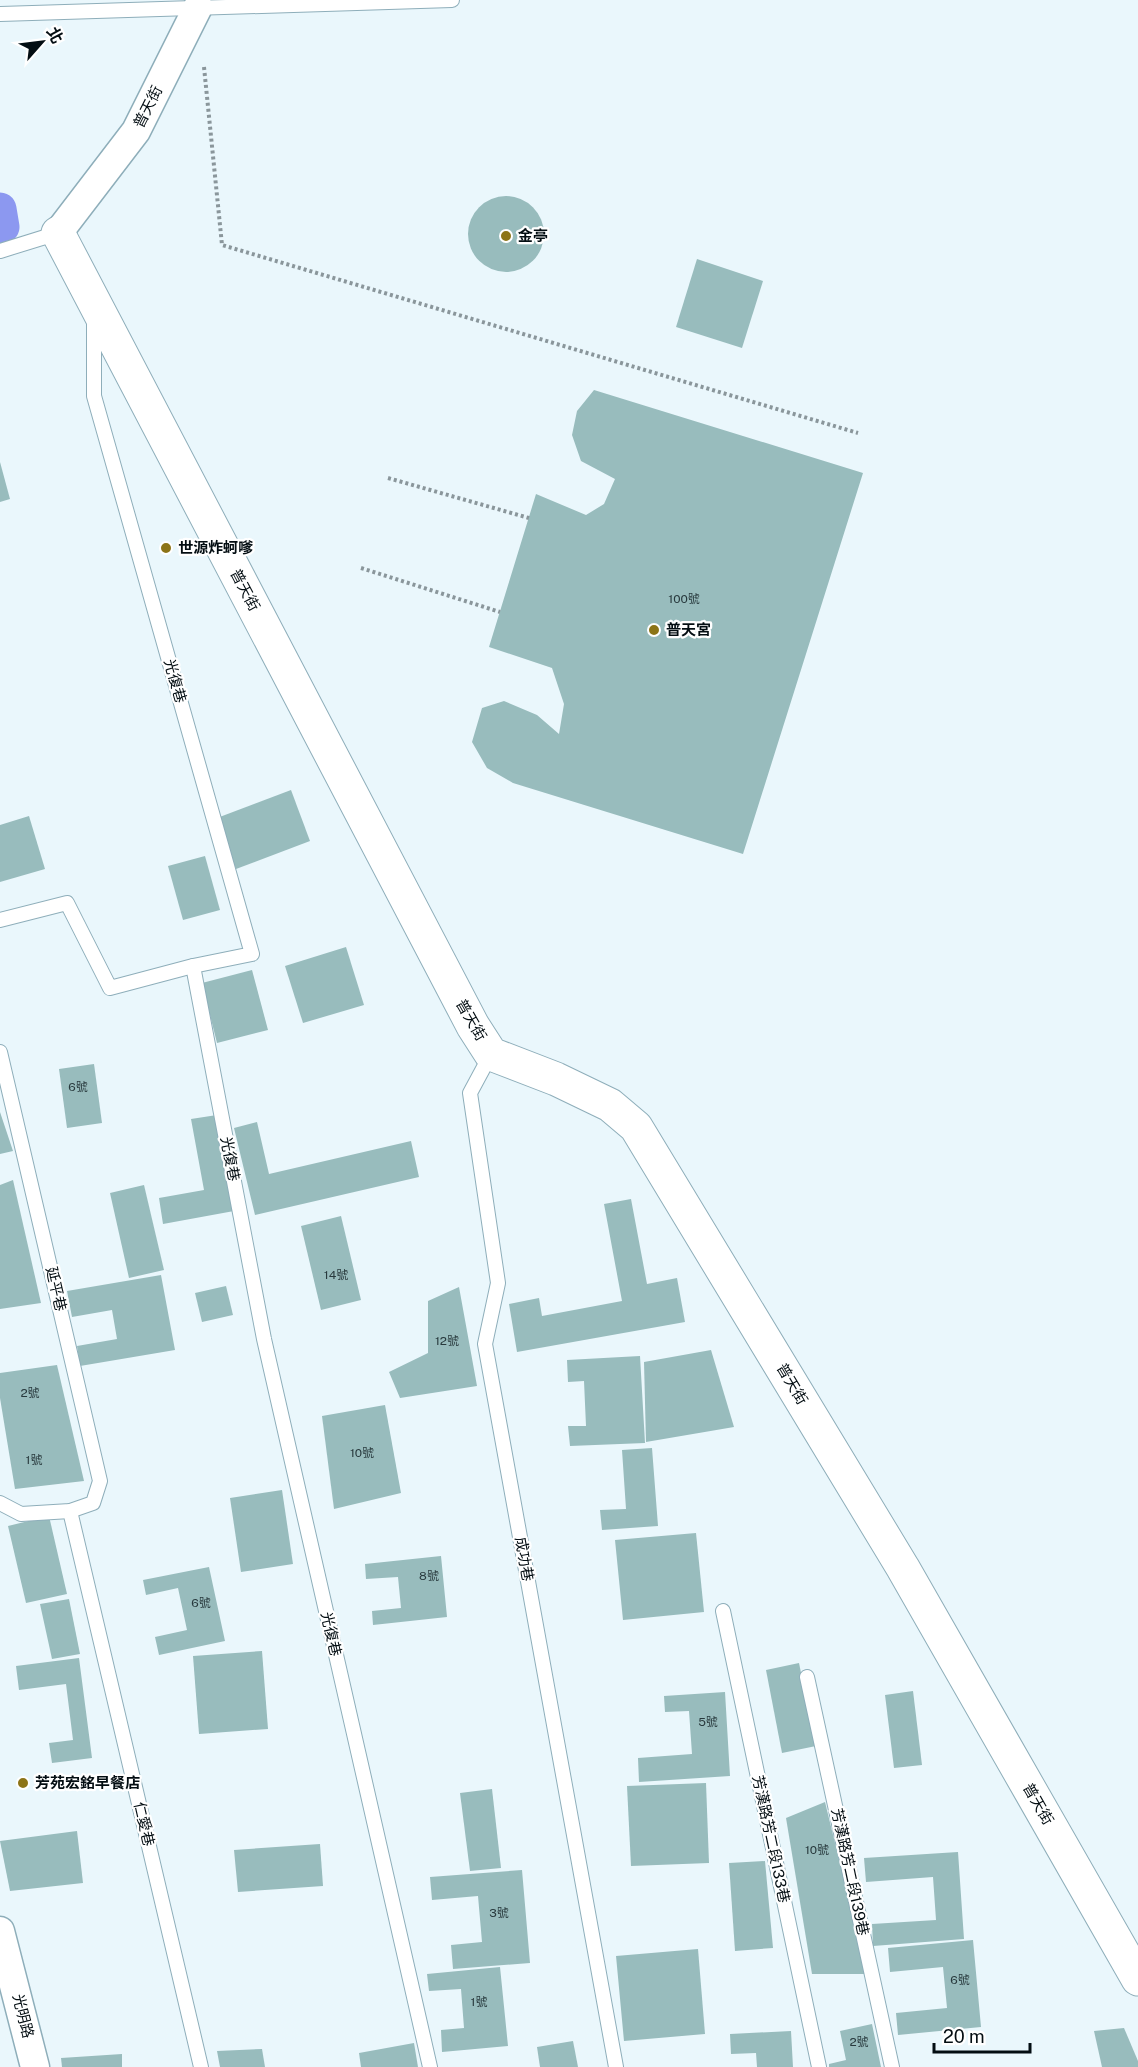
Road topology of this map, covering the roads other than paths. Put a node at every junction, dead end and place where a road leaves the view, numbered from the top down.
1 (452, 0) edge
2 (198, 7) junction
3 (0, 14) edge
4 (58, 233) junction
5 (0, 250) edge
6 (94, 302) junction
7 (0, 920) edge
8 (193, 966) junction
9 (0, 1052) edge
10 (491, 1054) junction
11 (0, 1503) edge
12 (70, 1511) junction
13 (723, 1611) dead end
14 (807, 1677) dead end
15 (0, 1931) edge
16 (1138, 1979) edge
17 (35, 2067) edge
18 (201, 2067) edge
19 (430, 2067) edge
20 (616, 2067) edge
21 (819, 2067) edge
22 (892, 2067) edge

1 - 2 lane
2 - 3 lane
2 - 4 street, 普天街
4 - 5 lane
4 - 6 street, 普天街
6 - 8 lane, 光復巷
6 - 10 street, 普天街
7 - 8 lane
8 - 19 lane, 光復巷
9 - 12 lane, 延平巷
10 - 16 street, 普天街
10 - 20 lane, 成功巷
11 - 12 lane
12 - 18 lane, 仁愛巷
13 - 21 lane, 芳漢路芳二段133巷
14 - 22 lane, 芳漢路芳二段139巷
15 - 17 street, 光明路

